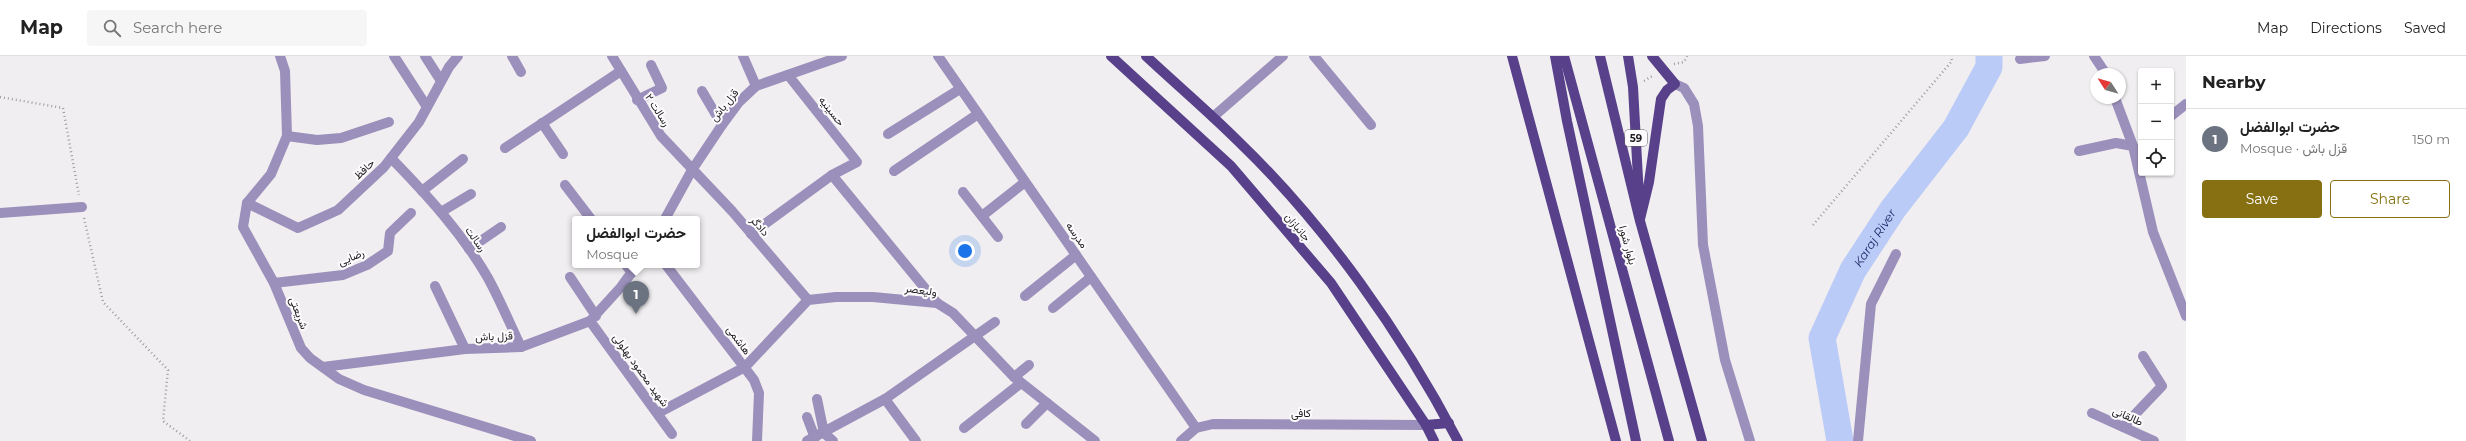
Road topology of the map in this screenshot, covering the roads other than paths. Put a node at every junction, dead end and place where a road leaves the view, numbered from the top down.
1 (280, 56) edge
2 (394, 56) edge
3 (425, 56) edge
4 (512, 56) edge
5 (612, 56) edge
6 (743, 56) edge
7 (842, 56) edge
8 (938, 56) edge
9 (1111, 56) edge
10 (1146, 56) edge
11 (1283, 56) edge
12 (1314, 56) edge
13 (1512, 56) edge
14 (1555, 56) edge
15 (1564, 56) edge
16 (1600, 56) edge
17 (1628, 56) edge
18 (1652, 56) edge
19 (2045, 56) edge
20 (2094, 56) edge
21 (457, 57) edge
22 (829, 58) edge
23 (2020, 59) dead end
24 (651, 65) dead end
25 (2102, 68) edge
26 (621, 71) junction
27 (521, 72) dead end
28 (788, 75) junction
29 (441, 81) junction
30 (1675, 84) junction
31 (756, 86) junction
32 (960, 88) junction
33 (702, 91) dead end
34 (637, 100) junction
35 (2118, 104) edge
36 (2186, 104) edge
37 (427, 107) junction
38 (978, 114) junction
39 (2174, 114) edge
40 (1212, 117) junction
41 (389, 122) dead end
42 (542, 123) junction
43 (722, 125) junction
44 (1371, 125) dead end
45 (888, 134) dead end
46 (287, 136) junction
47 (2137, 143) edge
48 (505, 148) dead end
49 (2079, 151) dead end
50 (563, 154) dead end
51 (391, 158) junction
52 (462, 159) dead end
53 (692, 170) junction
54 (894, 171) dead end
55 (832, 175) junction
56 (1025, 182) junction
57 (565, 185) dead end
58 (422, 191) junction
59 (963, 192) dead end
60 (471, 194) dead end
61 (247, 203) junction
62 (82, 207) road end
63 (442, 212) junction
64 (0, 213) edge
65 (411, 213) dead end
66 (589, 216) edge
67 (667, 216) edge
68 (982, 216) junction
69 (1640, 221) junction
70 (501, 227) dead end
71 (751, 234) junction
72 (998, 237) dead end
73 (469, 249) junction
74 (1896, 254) dead end
75 (1076, 255) junction
76 (632, 268) edge
77 (668, 268) edge
78 (570, 277) dead end
79 (1091, 277) junction
80 (274, 283) junction
81 (435, 286) dead end
82 (1025, 296) dead end
83 (808, 300) junction
84 (937, 303) junction
85 (1053, 308) dead end
86 (2186, 316) edge
87 (593, 318) junction
88 (995, 322) dead end
89 (975, 338) junction
90 (521, 347) junction
91 (465, 349) junction
92 (2143, 356) dead end
93 (1029, 364) dead end
94 (323, 367) junction
95 (745, 368) junction
96 (1017, 380) junction
97 (817, 399) dead end
98 (886, 399) junction
99 (1047, 403) junction
100 (658, 413) junction
101 (2092, 413) dead end
102 (806, 417) dead end
103 (1449, 423) junction
104 (1026, 424) dead end
105 (1426, 425) junction
106 (2123, 427) junction
107 (964, 428) dead end
108 (1196, 428) junction
109 (672, 434) dead end
110 (815, 437) edge
111 (1184, 440) edge
112 (531, 441) edge
113 (757, 441) edge
114 (833, 441) edge
115 (916, 441) edge
116 (1095, 441) edge
117 (1434, 441) edge
118 (1458, 441) edge
119 (1616, 441) edge
120 (1636, 441) edge
121 (1669, 441) edge
122 (1702, 441) edge
123 (1750, 441) edge
124 (1858, 441) edge
125 (2154, 441) edge

1 - 46 street
2 - 37 street
3 - 29 street
4 - 27 street
5 - 26 street, رسالت ۲
6 - 31 street
7 - 22 street, قزل باش
8 - 32 street, مدرسه
9 - 105 main road, جانبازان
10 - 40 main road, جانبازان
11 - 40 street
12 - 44 street
13 - 119 main road
14 - 120 main road
15 - 121 main road, بلوار شورا
16 - 69 main road, بلوار شورا
17 - 69 main road, 59
18 - 30 main road
19 - 23 street
20 - 25 street
21 - 29 street, حافظ
22 - 28 street, قزل باش
24 - 34 street
26 - 34 street, رسالت ۲
26 - 42 street
28 - 31 street, قزل باش
28 - 55 street, حسینیه
29 - 37 street, حافظ
30 - 69 main road
30 - 123 street
31 - 43 street, قزل باش
32 - 38 street, مدرسه
32 - 45 street
33 - 43 street
34 - 53 street, رسالت ۲
35 - 47 street
36 - 39 street
37 - 51 street, حافظ
38 - 54 street
38 - 56 street, مدرسه
40 - 103 main road, جانبازان
41 - 46 street
42 - 48 street
42 - 50 street
43 - 53 street, قزل باش
46 - 61 street
47 - 49 street
47 - 86 street
51 - 58 street, رسالت
51 - 61 street, حافظ
52 - 58 street
53 - 67 street, قزل باش
53 - 71 street, دادگر
55 - 71 street
55 - 84 street
56 - 68 street
56 - 75 street, مدرسه
57 - 66 street
58 - 63 street, رسالت
59 - 68 street
60 - 63 street
61 - 80 street, شریعتی
62 - 64 street
63 - 73 street, رسالت
65 - 80 street, رضایی
68 - 72 street
69 - 122 main road, بلوار شورا
70 - 73 street
71 - 83 street, دادگر
73 - 90 street, رسالت
74 - 124 street
75 - 79 street, مدرسه
75 - 82 street
76 - 87 street, قزل باش
77 - 95 street, هاشمی
78 - 87 street, شهید محمود بهلولی
79 - 85 street
79 - 108 street, مدرسه
80 - 94 street, شریعتی
81 - 91 street
83 - 84 street, ولیعصر
83 - 95 street
84 - 89 street, ولیعصر
87 - 90 street, قزل باش
87 - 100 street, شهید محمود بهلولی
88 - 89 street
89 - 96 street, ولیعصر
89 - 98 street
90 - 91 street, قزل باش
91 - 94 street, قزل باش
92 - 106 street
93 - 96 street
94 - 112 street, شریعتی
95 - 100 street
95 - 113 street, هاشمی
96 - 99 street, ولیعصر
96 - 107 street
97 - 110 street
98 - 110 street
98 - 115 street
99 - 104 street
99 - 116 street, ولیعصر
100 - 109 street, شهید محمود بهلولی
101 - 106 street, طالقانی
102 - 110 street
103 - 105 main road
103 - 118 main road, جانبازان
105 - 108 street, کافی
105 - 117 main road, جانبازان
106 - 125 street, طالقانی
108 - 111 street, کافی
110 - 114 street

